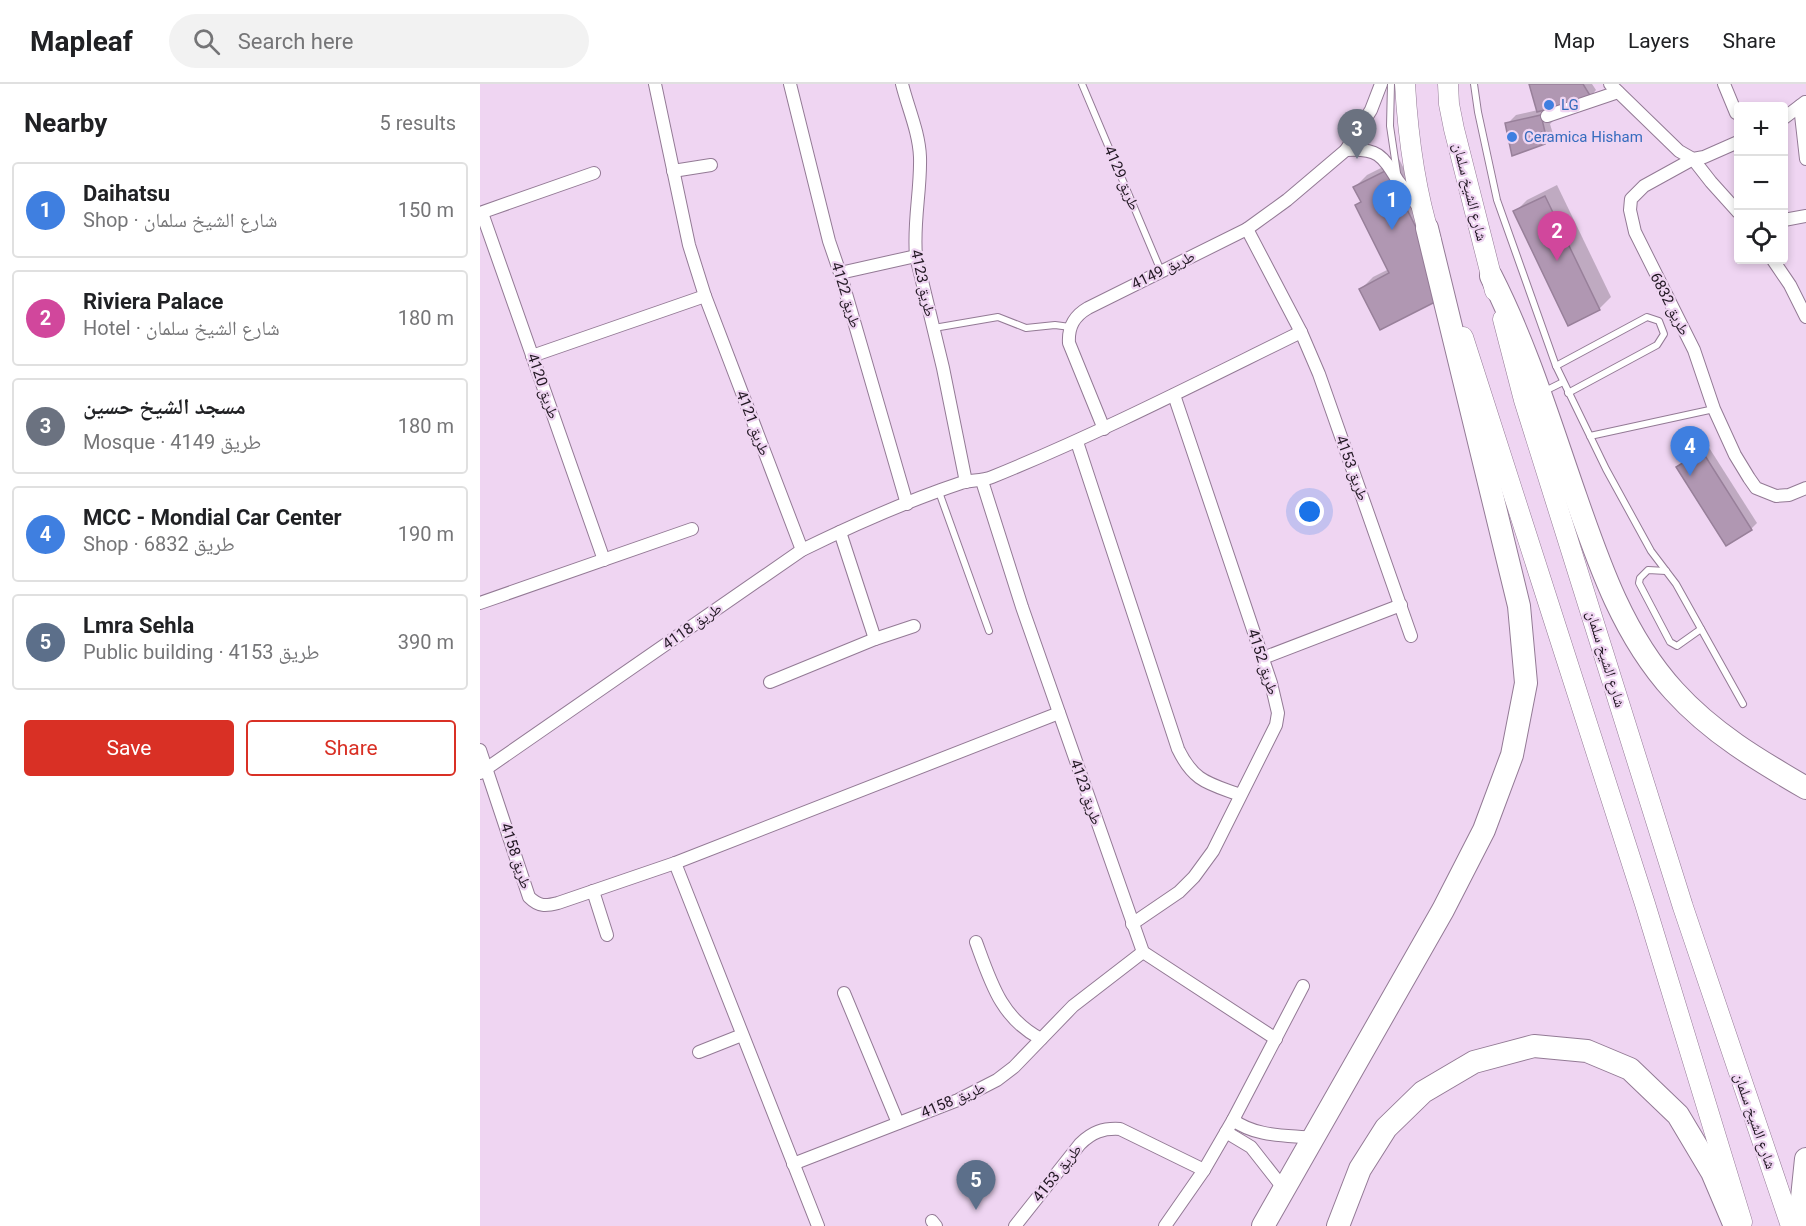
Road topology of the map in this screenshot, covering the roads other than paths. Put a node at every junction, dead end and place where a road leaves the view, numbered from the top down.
1 (655, 84) edge
2 (790, 84) edge
3 (902, 84) edge
4 (1082, 84) edge
5 (1381, 84) edge
6 (1391, 84) edge
7 (1405, 84) edge
8 (1448, 84) edge
9 (1474, 84) edge
10 (1724, 84) edge
11 (1614, 88) edge
12 (1803, 104) edge
13 (1734, 108) edge
14 (1788, 115) edge
15 (1547, 116) dead end
16 (1734, 144) edge
17 (1346, 150) junction
18 (1693, 159) junction
19 (1806, 159) edge
20 (711, 165) dead end
21 (673, 171) junction
22 (594, 173) dead end
23 (1398, 181) junction
24 (1736, 210) edge
25 (481, 213) edge
26 (1806, 216) edge
27 (1788, 219) edge
28 (1425, 221) junction
29 (1247, 229) junction
30 (916, 256) junction
31 (1776, 264) edge
32 (1161, 271) junction
33 (840, 273) junction
34 (1491, 276) joint
35 (705, 296) junction
36 (1806, 317) edge
37 (1070, 327) junction
38 (933, 328) junction
39 (1301, 332) junction
40 (532, 356) junction
41 (1556, 366) junction
42 (1563, 382) junction
43 (1568, 393) junction
44 (1174, 395) junction
45 (1532, 396) junction
46 (1714, 409) junction
47 (1104, 429) junction
48 (1590, 436) junction
49 (1077, 442) junction
50 (982, 481) junction
51 (966, 482) junction
52 (1806, 488) edge
53 (939, 492) junction
54 (907, 504) junction
55 (692, 529) dead end
56 (840, 531) junction
57 (802, 550) junction
58 (604, 560) junction
59 (1666, 571) junction
60 (480, 603) edge
61 (1401, 605) junction
62 (914, 626) dead end
63 (1701, 629) junction
64 (988, 631) dead end
65 (1411, 636) dead end
66 (875, 639) junction
67 (1263, 658) junction
68 (770, 682) dead end
69 (1743, 704) dead end
70 (1059, 713) junction
71 (480, 750) edge
72 (484, 771) edge
73 (1806, 788) edge
74 (1240, 795) junction
75 (675, 863) junction
76 (593, 891) junction
77 (1132, 924) junction
78 (607, 935) dead end
79 (976, 942) dead end
80 (1143, 952) junction
81 (1303, 986) dead end
82 (844, 993) dead end
83 (742, 1035) junction
84 (1041, 1039) junction
85 (1276, 1039) junction
86 (699, 1052) dead end
87 (1233, 1120) junction
88 (898, 1123) junction
89 (1226, 1132) junction
90 (1313, 1138) junction
91 (1806, 1159) edge
92 (793, 1164) junction
93 (1204, 1170) junction
94 (1284, 1189) junction
95 (818, 1226) edge
96 (1015, 1226) edge
97 (1165, 1226) edge
98 (1263, 1226) edge
99 (1338, 1226) edge
100 (1735, 1226) edge
101 (1743, 1226) edge
102 (1791, 1226) edge
103 (1802, 1226) edge

1 - 21 street, طريق 4121
2 - 33 street, طريق 4122
3 - 30 street, طريق 4123
4 - 32 lane, طريق 4129
5 - 17 street, طريق 4149
6 - 23 lane
7 - 28 main road
8 - 34 main road, شارع الشيخ سلمان
9 - 41 lane
10 - 13 street
11 - 15 street
11 - 18 street
12 - 14 street
12 - 19 street
16 - 18 street, طريق 6832
17 - 23 street
17 - 29 street, طريق 4149
18 - 24 street
18 - 46 street, طريق 6832
20 - 21 street
21 - 35 street, طريق 4121
22 - 25 street, طريق 4120
23 - 28 street
25 - 40 street, طريق 4120
26 - 27 street
28 - 90 highway
28 - 101 main road
29 - 32 street, طريق 4149
29 - 39 street, طريق 4153
30 - 33 street
30 - 38 street, طريق 4123
31 - 36 street
32 - 37 street, طريق 4149
33 - 54 street, طريق 4122
34 - 45 highway
35 - 40 street
35 - 57 street, طريق 4121
37 - 38 lane
37 - 47 street
38 - 51 street, طريق 4123
39 - 44 street
39 - 61 street, طريق 4153
40 - 58 street, طريق 4120
41 - 42 lane
41 - 43 lane
42 - 43 lane
42 - 45 lane
43 - 48 lane
44 - 47 street
44 - 67 street, طريق 4152
45 - 73 highway
45 - 102 main road, شارع الشيخ سلمان
46 - 48 lane
46 - 52 street, طريق 6832
47 - 49 street
48 - 59 lane
49 - 50 street
49 - 74 street
50 - 51 street
50 - 70 street, طريق 4123
51 - 53 street
53 - 54 street
53 - 64 lane
54 - 56 street, طريق 4118
55 - 58 street
56 - 57 street, طريق 4118
56 - 66 street
57 - 72 street, طريق 4118
58 - 60 street
59 - 63 lane
59 - 63 lane
61 - 65 street, طريق 4153
61 - 67 street
62 - 66 street
63 - 69 lane
66 - 68 street
67 - 74 street, طريق 4152
70 - 75 street, طريق 4158
70 - 77 street, طريق 4123
71 - 72 street, طريق 4158
72 - 76 street, طريق 4158
74 - 77 street, طريق 4152
75 - 76 street, طريق 4158
75 - 83 street
76 - 78 street
77 - 80 street, طريق 4123
79 - 84 street
80 - 84 street, طريق 4158
80 - 85 street
81 - 85 street
82 - 88 street
83 - 86 street
83 - 92 street
84 - 88 street, طريق 4158
85 - 87 street
87 - 89 street
87 - 90 street
88 - 92 street, طريق 4158
89 - 93 street
89 - 94 street
90 - 94 highway
91 - 103 highway
92 - 95 street
93 - 96 street, طريق 4153
93 - 97 street
94 - 98 highway
99 - 100 highway

